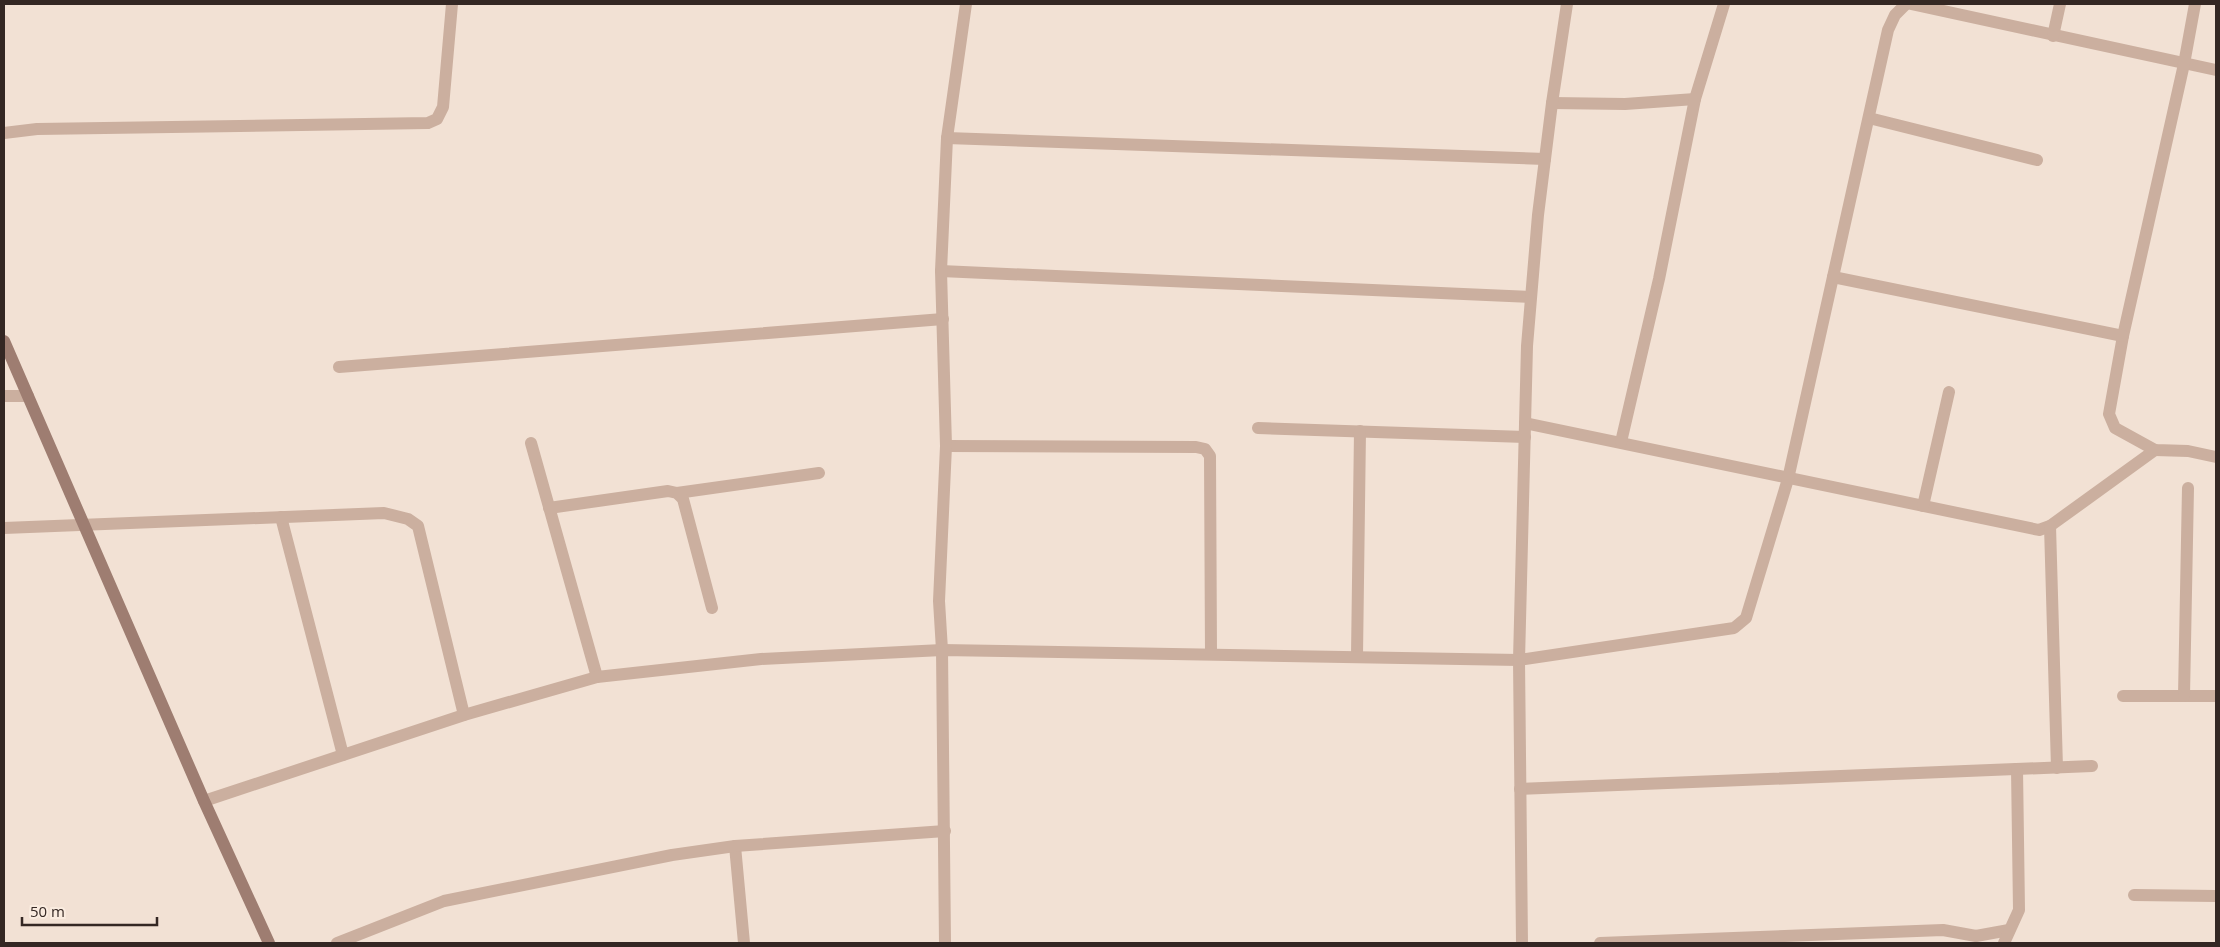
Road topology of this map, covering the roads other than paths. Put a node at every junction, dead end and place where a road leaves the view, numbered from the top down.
1 (452, 4) edge
2 (966, 4) edge
3 (1567, 4) edge
4 (1724, 4) edge
5 (1906, 4) edge
6 (1911, 4) edge
7 (2060, 4) edge
8 (2195, 4) edge
9 (2054, 36) junction
10 (2184, 64) junction
11 (2216, 70) edge
12 (1695, 99) junction
13 (1552, 103) junction
14 (1869, 118) junction
15 (4, 133) edge
16 (947, 138) junction
17 (1545, 159) junction
18 (2037, 160) dead end
19 (941, 271) junction
20 (1833, 277) junction
21 (1530, 297) junction
22 (944, 319) junction
23 (2123, 336) junction
24 (4, 341) edge
25 (339, 367) dead end
26 (1949, 392) dead end
27 (4, 396) edge
28 (28, 396) junction
29 (1525, 423) junction
30 (1258, 428) dead end
31 (1360, 431) junction
32 (1526, 437) junction
33 (1621, 442) junction
34 (531, 443) dead end
35 (946, 446) junction
36 (2155, 450) junction
37 (2216, 457) edge
38 (819, 473) dead end
39 (1788, 479) junction
40 (2188, 488) dead end
41 (677, 493) junction
42 (1923, 506) junction
43 (550, 508) junction
44 (281, 518) junction
45 (85, 526) junction
46 (2050, 526) junction
47 (4, 528) edge
48 (712, 608) dead end
49 (942, 650) junction
50 (1211, 654) junction
51 (1356, 656) junction
52 (1519, 660) junction
53 (597, 678) junction
54 (2124, 696) dead end
55 (2184, 696) junction
56 (2216, 696) edge
57 (464, 715) junction
58 (343, 755) junction
59 (2092, 766) dead end
60 (2057, 768) junction
61 (2017, 769) junction
62 (1520, 789) junction
63 (204, 800) junction
64 (945, 831) junction
65 (734, 846) junction
66 (2134, 895) dead end
67 (2216, 896) edge
68 (2009, 930) junction
69 (1711, 941) edge
70 (269, 943) edge
71 (337, 943) edge
72 (744, 943) edge
73 (945, 943) edge
74 (1522, 943) edge
75 (1600, 943) edge
76 (2004, 943) edge

1 - 15 street
2 - 16 street
3 - 13 street
4 - 12 street
5 - 14 street
6 - 9 street
7 - 9 street
8 - 10 street
9 - 10 street
10 - 11 street
10 - 23 street
12 - 13 street
12 - 33 street
13 - 17 street
14 - 18 street
14 - 20 street
16 - 17 street
16 - 19 street
17 - 21 street
19 - 21 street
19 - 22 street
20 - 23 street
20 - 39 street
21 - 29 street
22 - 25 street
22 - 35 street
23 - 36 street
24 - 28 street
26 - 42 street
27 - 28 street
28 - 45 street
29 - 32 street
29 - 33 street
30 - 31 street
31 - 32 street
31 - 51 street
32 - 52 street
33 - 39 street
34 - 43 street
35 - 49 street
35 - 50 street
36 - 37 street
36 - 46 street
38 - 41 street
39 - 42 street
39 - 52 street
40 - 55 street
41 - 43 street
41 - 48 street
42 - 46 street
43 - 53 street
44 - 45 street
44 - 57 street
44 - 58 street
45 - 47 street
45 - 63 street
46 - 60 street
49 - 50 street
49 - 53 street
49 - 64 street
50 - 51 street
51 - 52 street
52 - 62 street
53 - 57 street
54 - 55 street
55 - 56 street
57 - 58 street
58 - 63 street
59 - 60 street
60 - 61 street
61 - 62 street
61 - 68 street
62 - 74 street
63 - 70 street
64 - 65 street
64 - 73 street
65 - 71 street
65 - 72 street
66 - 67 street
68 - 69 street
68 - 76 street
69 - 75 street

